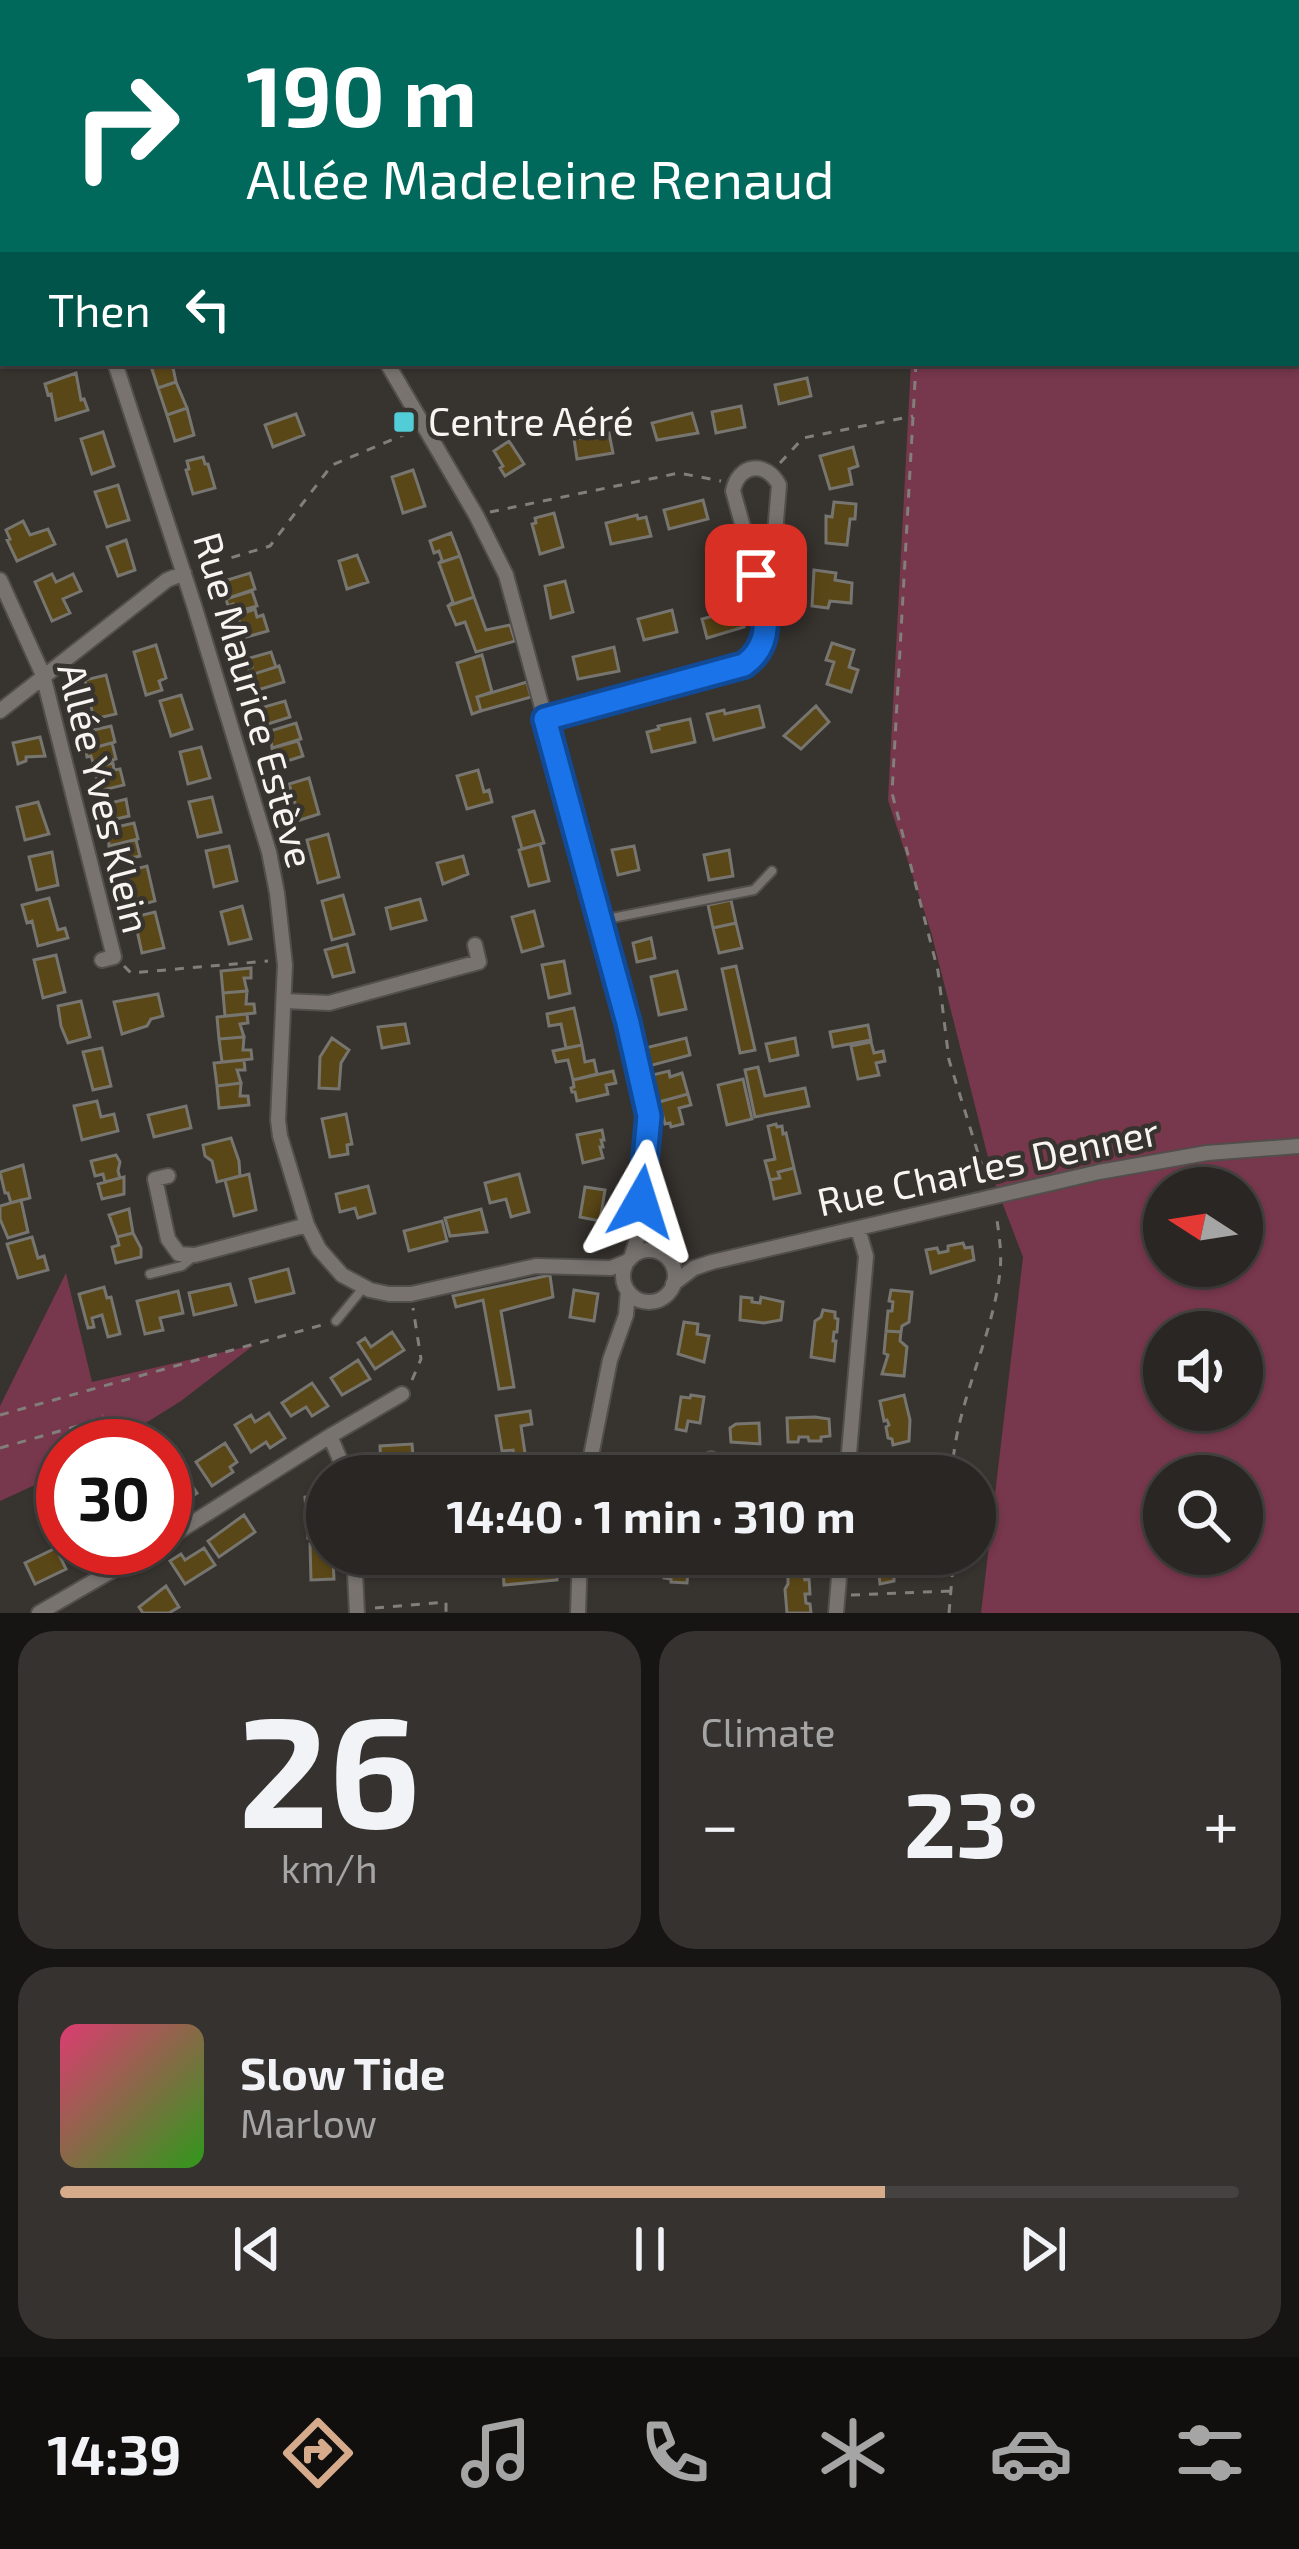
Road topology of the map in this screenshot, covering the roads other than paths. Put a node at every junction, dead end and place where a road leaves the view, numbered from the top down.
1 (116, 366) edge
2 (389, 366) edge
3 (184, 573) junction
4 (0, 580) edge
5 (768, 617) junction
6 (43, 675) junction
7 (0, 711) edge
8 (545, 719) junction
9 (772, 871) dead end
10 (600, 921) junction
11 (475, 944) dead end
12 (108, 958) road end
13 (285, 1001) junction
14 (1299, 1146) edge
15 (168, 1176) dead end
16 (642, 1223) junction
17 (307, 1226) junction
18 (858, 1229) junction
19 (195, 1256) junction
20 (663, 1256) junction
21 (629, 1260) junction
22 (611, 1268) junction
23 (694, 1268) junction
24 (150, 1274) dead end
25 (673, 1284) junction
26 (626, 1287) junction
27 (364, 1288) junction
28 (646, 1302) junction
29 (626, 1315) junction
30 (336, 1321) road end
31 (402, 1394) road end
32 (330, 1436) junction
33 (338, 1455) edge
34 (591, 1455) edge
35 (849, 1455) edge
36 (192, 1523) edge
37 (104, 1575) edge
38 (355, 1575) edge
39 (579, 1575) edge
40 (839, 1575) edge
41 (357, 1612) edge
42 (39, 1613) edge
43 (578, 1613) edge
44 (836, 1613) edge

1 - 3 street, Rue Maurice Estève
2 - 8 street
3 - 6 street
3 - 13 street, Rue Maurice Estève
4 - 6 street, Allée Yves Klein
5 - 5 street
5 - 8 street
6 - 7 street
6 - 12 street, Allée Yves Klein
8 - 10 street
9 - 10 lane
10 - 16 street
11 - 13 street
13 - 17 street, Rue Maurice Estève
14 - 18 street, Rue Charles Denner
15 - 19 street
16 - 20 street
16 - 21 street
17 - 19 street
17 - 27 street, Rue Maurice Estève
18 - 23 street, Rue Charles Denner
18 - 35 street
19 - 24 lane
20 - 21 street
20 - 23 street
20 - 25 street
21 - 22 street
21 - 26 street
22 - 26 street
22 - 27 street
23 - 25 street, Rue Charles Denner
25 - 28 street
26 - 28 street
26 - 29 street
27 - 30 lane
28 - 29 street
29 - 34 street
31 - 32 street
32 - 33 street
32 - 36 street
37 - 42 street
38 - 41 street
39 - 43 street
40 - 44 street

